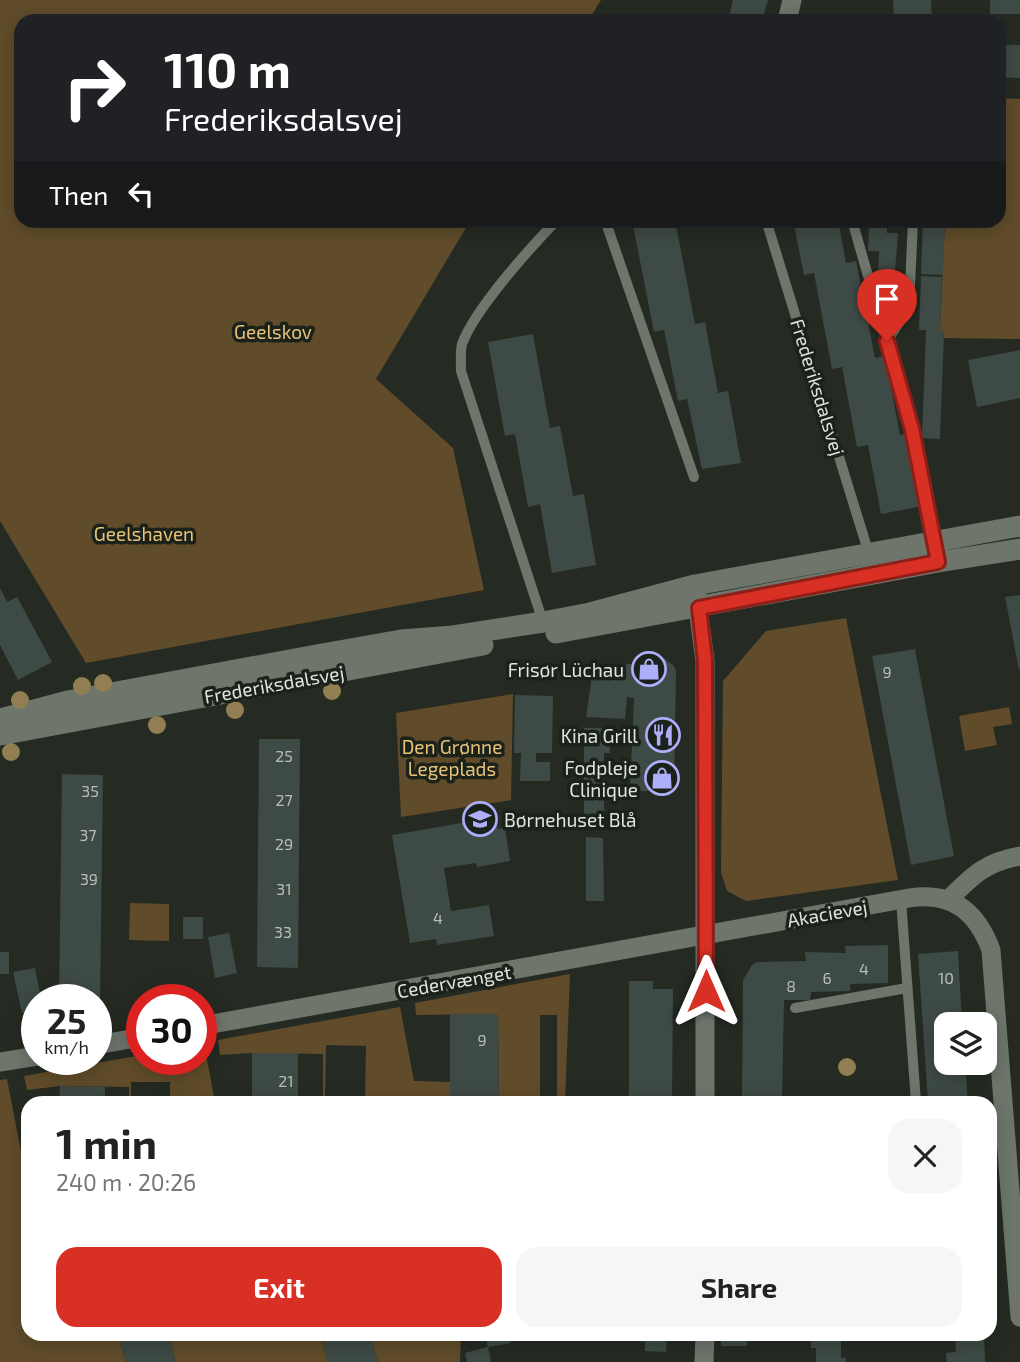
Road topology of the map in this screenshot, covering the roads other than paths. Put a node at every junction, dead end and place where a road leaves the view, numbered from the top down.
1 (550, 228) edge
2 (608, 228) edge
3 (768, 228) edge
4 (854, 228) edge
5 (913, 228) edge
6 (887, 341) junction
7 (694, 477) dead end
8 (1020, 526) edge
9 (1020, 549) edge
10 (936, 552) junction
11 (872, 563) junction
12 (695, 585) junction
13 (699, 608) junction
14 (545, 628) junction
15 (0, 719) edge
16 (0, 735) edge
17 (1020, 856) edge
18 (901, 900) junction
19 (948, 900) junction
20 (706, 936) junction
21 (907, 988) junction
22 (795, 1008) dead end
23 (217, 1023) edge
24 (21, 1059) edge
25 (0, 1062) edge
26 (705, 1096) edge
27 (916, 1096) edge
28 (1020, 1317) edge
29 (705, 1341) edge
30 (704, 1362) edge

1 - 14 lane
2 - 7 lane
3 - 11 lane, Frederiksdalsvej
4 - 6 lane
5 - 6 lane
6 - 10 lane
8 - 10 street, Frederiksdalsvej
9 - 10 street, Frederiksdalsvej
10 - 11 street, Frederiksdalsvej
11 - 12 street, Frederiksdalsvej
11 - 13 street, Frederiksdalsvej
12 - 13 street
12 - 14 street, Frederiksdalsvej
13 - 14 street, Frederiksdalsvej
13 - 20 street
14 - 15 street, Frederiksdalsvej
14 - 16 street, Frederiksdalsvej
17 - 19 street
18 - 19 street, Akacievej
18 - 20 street, Akacievej
18 - 21 lane
19 - 28 street
20 - 23 street, Cedervænget
20 - 26 street
21 - 22 lane
21 - 27 lane
24 - 25 street
29 - 30 street

